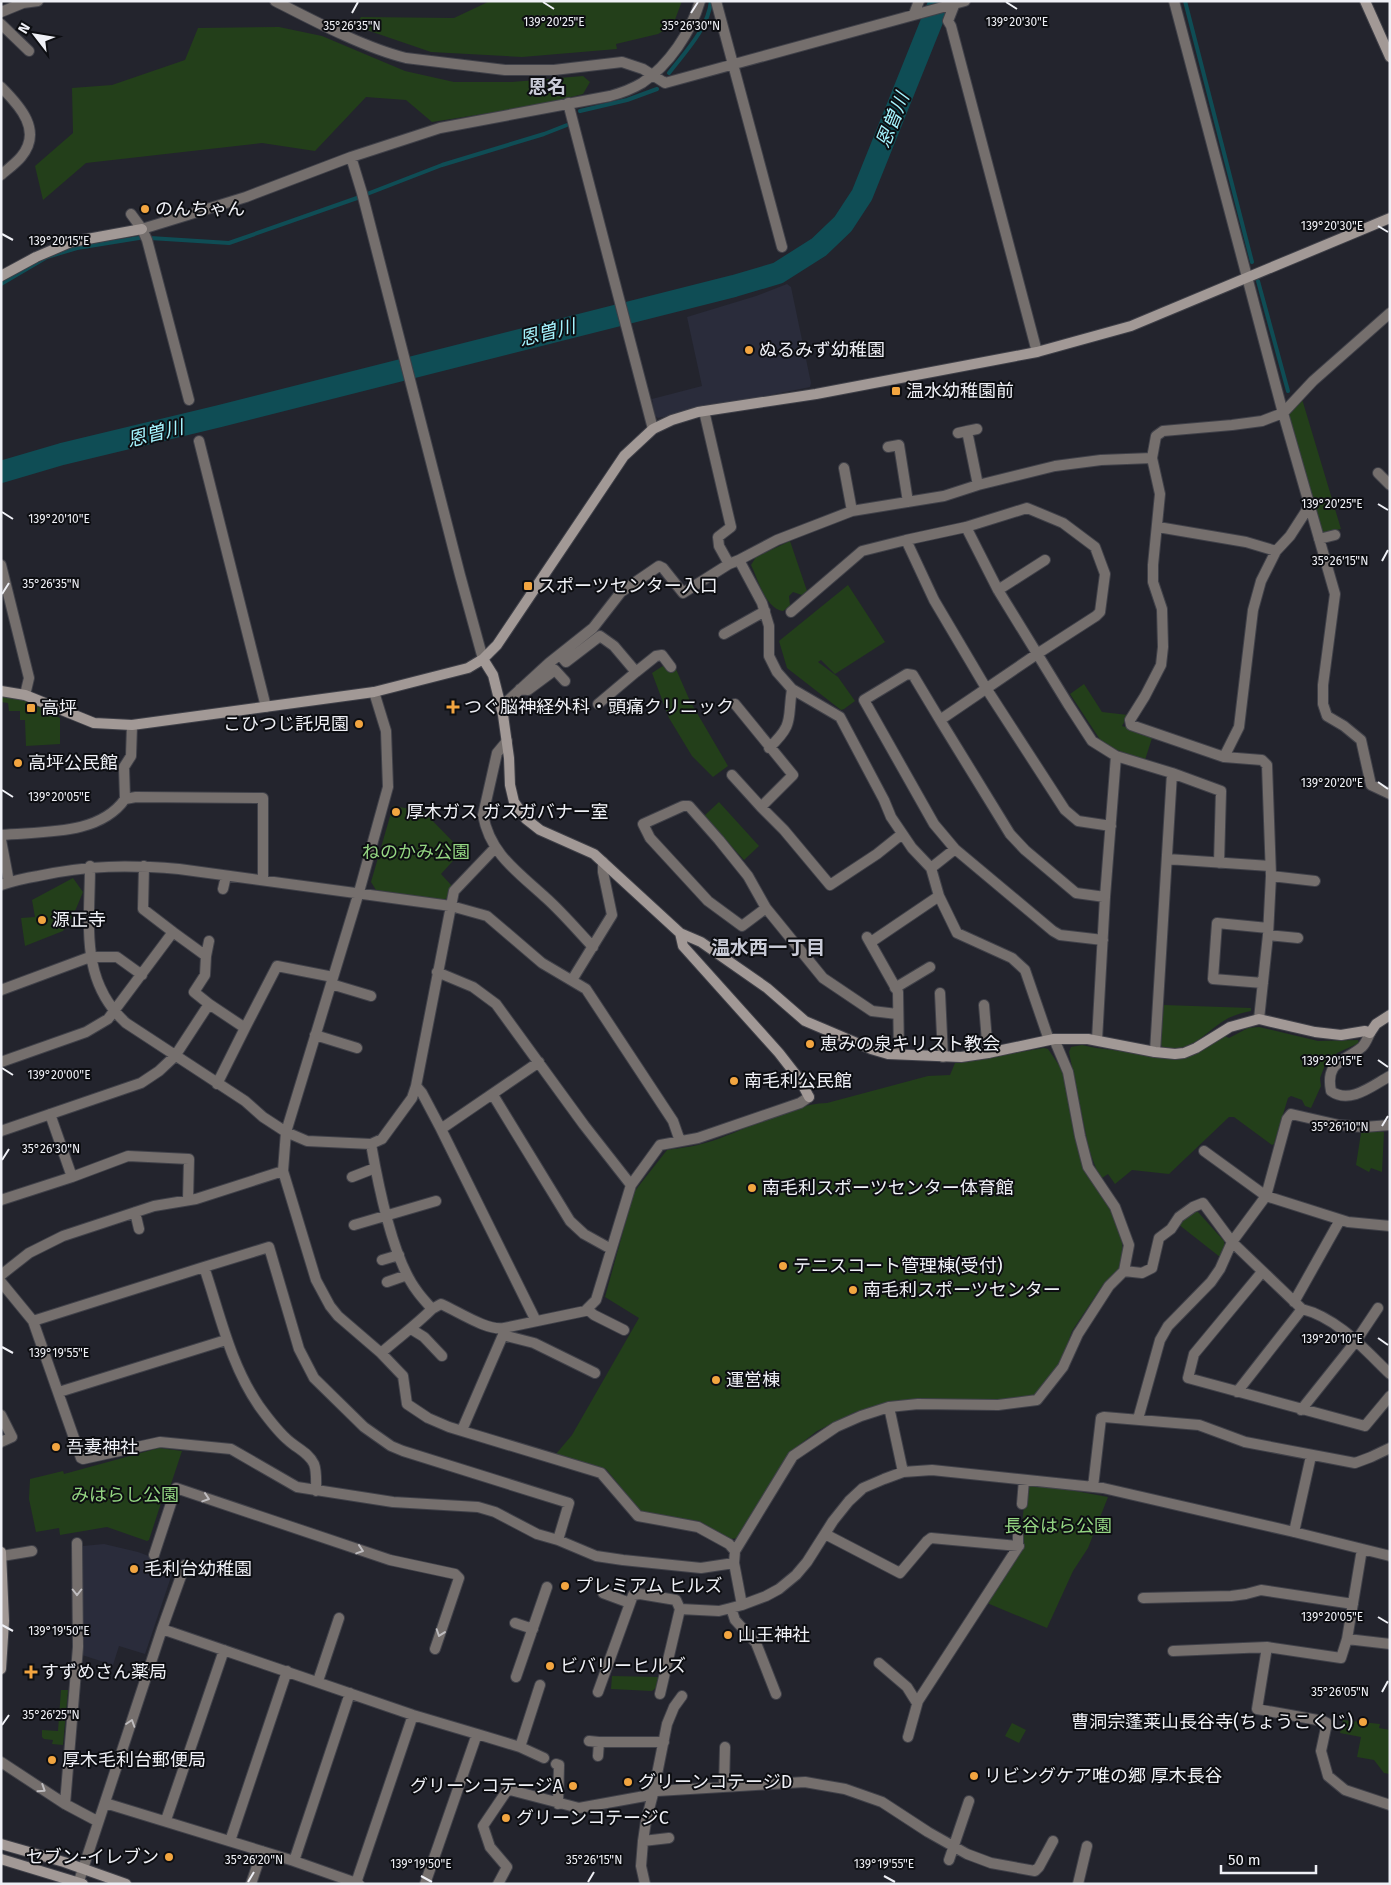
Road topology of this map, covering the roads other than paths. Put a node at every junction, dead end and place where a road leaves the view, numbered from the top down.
1 (38, 1) edge
2 (275, 1) edge
3 (700, 1) edge
4 (716, 1) edge
5 (920, 1) edge
6 (1174, 1) edge
7 (1365, 1) edge
8 (956, 3) edge
9 (1, 12) edge
10 (916, 14) junction
11 (1, 24) edge
12 (29, 51) dead end
13 (1390, 57) edge
14 (732, 64) junction
15 (653, 74) junction
16 (1, 87) edge
17 (568, 103) junction
18 (351, 157) junction
19 (1, 175) edge
20 (131, 214) dead end
21 (1390, 218) edge
22 (142, 229) junction
23 (782, 247) dead end
24 (1, 276) edge
25 (1247, 276) junction
26 (1390, 313) edge
27 (1037, 352) junction
28 (189, 400) dead end
29 (704, 411) junction
30 (1283, 413) junction
31 (653, 429) junction
32 (967, 431) dead end
33 (198, 441) dead end
34 (899, 444) dead end
35 (1152, 458) junction
36 (844, 468) dead end
37 (1378, 474) dead end
38 (978, 485) junction
39 (1390, 485) edge
40 (908, 502) junction
41 (1310, 505) junction
42 (852, 511) junction
43 (966, 527) junction
44 (1158, 527) junction
45 (1335, 535) dead end
46 (1319, 539) junction
47 (906, 540) junction
48 (1276, 551) junction
49 (734, 562) junction
50 (1, 565) edge
51 (1042, 566) dead end
52 (998, 590) junction
53 (765, 611) junction
54 (791, 612) dead end
55 (724, 634) dead end
56 (1037, 654) junction
57 (560, 655) junction
58 (483, 659) junction
59 (670, 667) dead end
60 (636, 672) junction
61 (565, 681) dead end
62 (986, 688) junction
63 (519, 689) junction
64 (792, 689) junction
65 (1, 691) edge
66 (374, 692) junction
67 (25, 695) junction
68 (598, 704) dead end
69 (735, 704) dead end
70 (266, 707) junction
71 (501, 707) junction
72 (940, 720) junction
73 (132, 725) junction
74 (507, 741) junction
75 (769, 748) junction
76 (1116, 756) junction
77 (1224, 757) junction
78 (1172, 773) junction
79 (732, 775) dead end
80 (1390, 794) edge
81 (125, 799) junction
82 (761, 807) junction
83 (1111, 826) junction
84 (1, 834) edge
85 (902, 834) junction
86 (1, 840) edge
87 (495, 848) junction
88 (955, 849) junction
89 (1167, 859) junction
90 (603, 862) junction
91 (1219, 863) junction
92 (90, 866) junction
93 (144, 866) junction
94 (931, 868) junction
95 (1270, 871) junction
96 (226, 876) junction
97 (263, 880) junction
98 (1315, 881) dead end
99 (5, 884) edge
100 (223, 889) dead end
101 (359, 892) junction
102 (939, 896) junction
103 (1105, 897) junction
104 (451, 906) junction
105 (766, 908) junction
106 (1268, 931) junction
107 (174, 932) junction
108 (680, 933) junction
109 (1298, 938) dead end
110 (1102, 940) junction
111 (209, 941) dead end
112 (593, 947) junction
113 (206, 956) junction
114 (90, 957) junction
115 (930, 967) dead end
116 (437, 972) junction
117 (142, 975) junction
118 (332, 980) junction
119 (572, 980) junction
120 (1263, 983) junction
121 (895, 988) junction
122 (1, 990) edge
123 (940, 993) dead end
124 (371, 996) dead end
125 (209, 1004) junction
126 (984, 1005) dead end
127 (114, 1012) junction
128 (898, 1014) junction
129 (1390, 1015) edge
130 (1259, 1019) junction
131 (245, 1028) junction
132 (1370, 1033) junction
133 (315, 1035) junction
134 (1051, 1040) junction
135 (1097, 1040) junction
136 (357, 1048) dead end
137 (1155, 1052) junction
138 (988, 1053) junction
139 (899, 1054) junction
140 (175, 1056) junction
141 (943, 1057) junction
142 (1, 1062) edge
143 (539, 1062) junction
144 (1390, 1076) edge
145 (217, 1084) junction
146 (416, 1086) junction
147 (493, 1095) junction
148 (50, 1114) junction
149 (1390, 1125) edge
150 (441, 1130) junction
151 (1, 1131) edge
152 (286, 1132) junction
153 (680, 1141) junction
154 (371, 1144) junction
155 (1204, 1151) dead end
156 (375, 1168) junction
157 (283, 1171) junction
158 (72, 1177) junction
159 (352, 1177) dead end
160 (630, 1185) junction
161 (1266, 1196) junction
162 (1, 1200) edge
163 (188, 1200) junction
164 (432, 1206) dead end
165 (135, 1212) junction
166 (387, 1216) junction
167 (1340, 1220) junction
168 (354, 1225) dead end
169 (1390, 1226) edge
170 (139, 1229) dead end
171 (1232, 1242) junction
172 (611, 1249) junction
173 (398, 1255) junction
174 (382, 1260) dead end
175 (204, 1266) junction
176 (1124, 1271) junction
177 (1262, 1272) junction
178 (1, 1275) edge
179 (407, 1275) junction
180 (1, 1282) edge
181 (387, 1282) dead end
182 (1294, 1302) junction
183 (432, 1308) junction
184 (1378, 1308) dead end
185 (1302, 1309) junction
186 (588, 1310) junction
187 (536, 1320) junction
188 (33, 1321) junction
189 (411, 1329) junction
190 (624, 1330) dead end
191 (504, 1332) junction
192 (226, 1340) junction
193 (1356, 1341) junction
194 (381, 1353) junction
195 (442, 1356) dead end
196 (595, 1373) dead end
197 (1390, 1374) edge
198 (59, 1392) junction
199 (1237, 1392) junction
200 (1390, 1396) edge
201 (889, 1407) junction
202 (1301, 1410) junction
203 (1, 1415) edge
204 (1138, 1419) junction
205 (462, 1430) junction
206 (1, 1442) edge
207 (1390, 1448) edge
208 (1311, 1456) junction
209 (903, 1472) junction
210 (1024, 1480) junction
211 (1093, 1487) junction
212 (316, 1491) junction
213 (1022, 1504) dead end
214 (1294, 1532) junction
215 (825, 1534) junction
216 (558, 1540) junction
217 (77, 1543) dead end
218 (1362, 1549) junction
219 (32, 1551) dead end
220 (735, 1551) junction
221 (2, 1554) edge
222 (154, 1555) dead end
223 (1390, 1556) edge
224 (734, 1563) junction
225 (185, 1565) dead end
226 (547, 1587) dead end
227 (603, 1593) dead end
228 (1149, 1601) dead end
229 (630, 1603) junction
230 (742, 1604) junction
231 (1353, 1604) junction
232 (731, 1608) junction
233 (680, 1609) junction
234 (339, 1618) dead end
235 (515, 1623) dead end
236 (162, 1629) junction
237 (533, 1629) junction
238 (1347, 1639) junction
239 (1390, 1644) edge
240 (1267, 1647) junction
241 (435, 1649) dead end
242 (224, 1650) junction
243 (1179, 1653) dead end
244 (879, 1663) dead end
245 (1, 1669) edge
246 (287, 1671) junction
247 (516, 1677) dead end
248 (318, 1681) junction
249 (540, 1685) dead end
250 (598, 1692) dead end
251 (350, 1693) junction
252 (660, 1694) dead end
253 (776, 1694) dead end
254 (682, 1696) dead end
255 (917, 1703) junction
256 (413, 1715) junction
257 (476, 1734) junction
258 (908, 1737) dead end
259 (664, 1742) junction
260 (520, 1747) junction
261 (725, 1747) dead end
262 (598, 1756) dead end
263 (544, 1758) dead end
264 (1, 1762) edge
265 (556, 1764) dead end
266 (724, 1787) junction
267 (654, 1794) junction
268 (969, 1802) dead end
269 (104, 1803) junction
270 (65, 1804) junction
271 (558, 1804) junction
272 (1390, 1804) edge
273 (166, 1820) junction
274 (97, 1822) junction
275 (669, 1838) dead end
276 (1052, 1840) dead end
277 (230, 1841) junction
278 (642, 1841) junction
279 (1, 1844) edge
280 (1087, 1846) dead end
281 (953, 1848) junction
282 (262, 1851) junction
283 (1, 1859) edge
284 (949, 1860) dead end
285 (294, 1861) junction
286 (83, 1869) junction
287 (79, 1883) edge
288 (357, 1883) edge
289 (126, 1884) edge
290 (251, 1884) edge
291 (425, 1884) edge
292 (498, 1884) edge
293 (645, 1884) edge
294 (1078, 1884) edge

1 - 9 street
2 - 15 street
3 - 15 street
4 - 14 street
5 - 10 street
6 - 25 street
7 - 13 street
8 - 10 street
8 - 27 street
10 - 14 street
11 - 12 street
14 - 15 street
14 - 23 street
15 - 17 street
16 - 19 street
17 - 18 street
17 - 31 street
18 - 22 street
18 - 58 street
20 - 22 street
21 - 25 street
22 - 24 street
22 - 28 street
25 - 27 street
25 - 30 street
26 - 30 street
27 - 29 street
29 - 31 street
29 - 49 street
30 - 35 street
30 - 41 street
31 - 58 street
32 - 38 street
33 - 70 street
34 - 40 street
35 - 38 street
35 - 44 street
36 - 42 street
37 - 39 street
38 - 40 street
40 - 42 street
41 - 46 street
41 - 48 street
42 - 49 street
43 - 47 street
43 - 52 street
43 - 56 street
44 - 48 street
44 - 77 street
45 - 46 street
46 - 80 street
47 - 54 street
47 - 62 street
48 - 77 street
49 - 53 street
49 - 57 street
50 - 67 street
51 - 52 street
52 - 56 street
53 - 55 street
53 - 64 street
56 - 62 street
56 - 76 street
57 - 60 street
57 - 63 street
58 - 66 street
58 - 71 street
59 - 60 street
60 - 68 street
61 - 63 street
62 - 72 street
62 - 83 street
63 - 71 street
64 - 75 street
64 - 85 street
65 - 67 street
66 - 70 street
66 - 101 street
67 - 73 street
69 - 75 street
70 - 73 street
71 - 74 street
72 - 88 street
72 - 103 street
73 - 81 street
74 - 87 street
74 - 90 street
75 - 82 street
76 - 78 street
76 - 83 street
77 - 95 street
78 - 89 street
78 - 91 street
79 - 82 street
81 - 84 street
81 - 97 street
82 - 85 street
83 - 103 street
85 - 94 street
86 - 99 street
87 - 104 street
87 - 112 street
88 - 94 street
88 - 110 street
89 - 91 street
89 - 137 street
90 - 108 street
90 - 112 street
91 - 95 street
92 - 93 street
92 - 99 street
92 - 114 street
93 - 96 street
93 - 107 street
94 - 102 street
95 - 98 street
95 - 106 street
96 - 97 street
96 - 100 street
97 - 101 street
101 - 104 street
101 - 118 street
102 - 121 street
102 - 134 street
103 - 110 street
104 - 116 street
104 - 119 street
105 - 105 street
105 - 128 street
106 - 109 street
106 - 120 street
106 - 120 street
107 - 113 street
107 - 117 street
108 - 139 street
108 - 153 street
110 - 135 street
111 - 113 street
112 - 119 street
113 - 125 street
114 - 117 street
114 - 122 street
114 - 127 street
115 - 121 street
116 - 143 street
116 - 146 street
117 - 127 street
118 - 124 street
118 - 131 street
118 - 133 street
119 - 153 street
120 - 130 street
121 - 128 street
123 - 141 street
125 - 131 street
125 - 140 street
126 - 138 street
127 - 140 street
127 - 142 street
128 - 139 street
129 - 132 street
130 - 132 street
130 - 137 street
131 - 145 street
132 - 144 street
133 - 136 street
133 - 152 street
134 - 135 street
134 - 138 street
134 - 176 street
135 - 137 street
138 - 141 street
139 - 141 street
140 - 145 street
140 - 148 street
143 - 147 street
143 - 160 street
145 - 152 street
146 - 150 street
146 - 154 street
147 - 150 street
147 - 172 street
148 - 151 street
148 - 158 street
149 - 161 street
150 - 187 street
152 - 154 street
152 - 157 street
153 - 160 street
154 - 156 street
155 - 161 street
156 - 159 street
156 - 166 street
157 - 163 street
157 - 194 street
158 - 162 street
158 - 163 street
160 - 172 street
161 - 167 street
161 - 171 street
163 - 165 street
164 - 166 street
165 - 170 street
165 - 178 street
166 - 168 street
166 - 173 street
167 - 169 street
167 - 182 street
171 - 176 street
171 - 177 street
171 - 204 street
172 - 186 street
173 - 174 street
173 - 179 street
175 - 188 street
175 - 192 street
175 - 216 street
176 - 201 street
177 - 182 street
177 - 199 street
179 - 181 street
179 - 183 street
180 - 188 street
182 - 185 street
183 - 189 street
183 - 191 street
184 - 193 street
185 - 193 street
185 - 199 street
186 - 187 street
186 - 190 street
187 - 191 street
188 - 198 street
189 - 194 street
189 - 195 street
191 - 196 street
191 - 205 street
192 - 198 street
192 - 212 street
193 - 197 street
193 - 202 street
194 - 205 street
198 - 212 street
199 - 202 street
200 - 202 street
201 - 209 street
201 - 220 street
203 - 206 street
204 - 208 street
204 - 211 street
205 - 220 street
207 - 208 street
208 - 214 street
209 - 210 street
209 - 215 street
210 - 211 street
210 - 213 street
211 - 214 street
212 - 216 street
214 - 218 street
215 - 230 street
215 - 255 street
216 - 224 street
217 -> 270 street
218 - 223 street
218 - 231 street
219 - 221 street
220 - 224 street
221 - 245 street
222 -> 241 street
224 - 230 street
225 - 236 street
226 - 237 street
227 - 229 street
228 - 231 street
229 - 233 street
229 - 250 street
230 - 232 street
231 - 238 street
232 - 233 street
232 - 253 street
233 - 252 street
234 - 248 street
235 - 237 street
236 - 242 street
269 -> 236 street
237 - 247 street
238 - 239 street
238 - 240 street
240 - 243 street
240 - 272 street
242 - 246 street
242 - 273 street
244 - 255 street
246 - 248 street
246 - 277 street
248 - 251 street
249 - 260 street
251 - 256 street
251 - 285 street
254 - 259 street
255 - 258 street
256 - 257 street
256 - 288 street
257 - 260 street
257 - 291 street
259 - 262 street
259 - 267 street
260 - 263 street
261 - 266 street
264 -> 270 street
265 - 271 street
266 - 267 street
266 - 281 street
267 - 271 street
267 - 278 street
268 - 281 street
269 - 273 street
269 - 274 street
270 - 274 street
271 - 292 street
273 - 277 street
274 - 286 street
275 - 278 street
276 - 281 street
277 - 282 street
278 - 293 street
279 - 286 street
280 - 294 street
281 - 284 street
282 - 285 street
282 - 290 street
283 - 287 street
285 - 288 street
286 - 287 street
286 - 289 street

